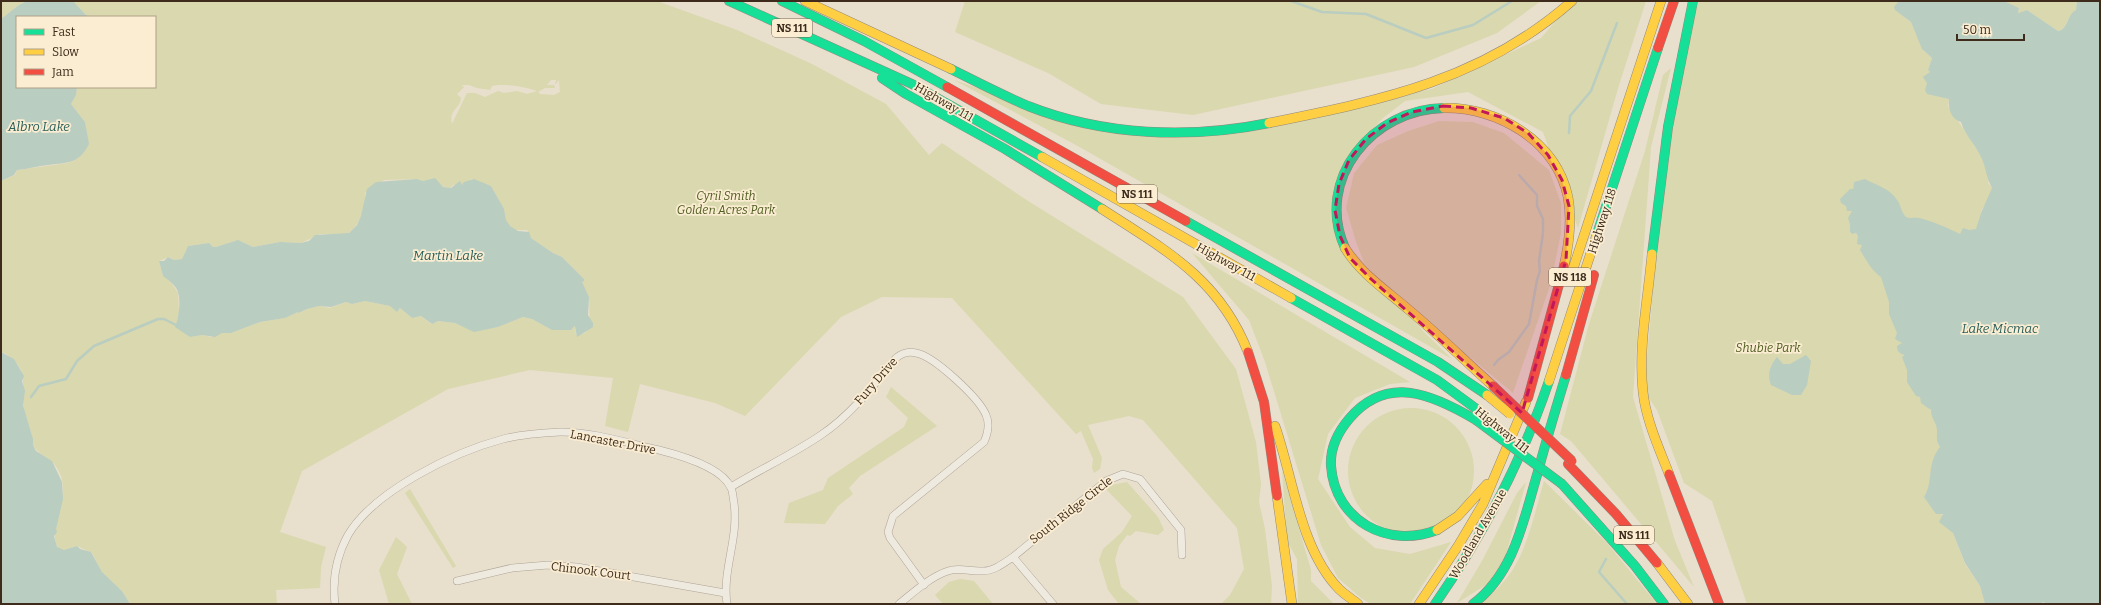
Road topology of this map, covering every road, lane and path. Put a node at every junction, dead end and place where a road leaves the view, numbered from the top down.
1 (729, 1) edge
2 (782, 1) edge
3 (805, 1) edge
4 (1572, 1) edge
5 (1654, 1) edge
6 (1661, 1) edge
7 (1674, 1) edge
8 (1693, 1) edge
9 (854, 58) junction
10 (1610, 155) junction
11 (1604, 215) junction
12 (1528, 398) junction
13 (1264, 402) junction
14 (1479, 416) junction
15 (1506, 451) joint
16 (1517, 462) joint
17 (1571, 465) junction
18 (1496, 473) junction
19 (731, 487) junction
20 (1182, 555) dead end
21 (1013, 557) junction
22 (457, 581) dead end
23 (924, 585) junction
24 (725, 592) junction
25 (335, 604) edge
26 (727, 604) edge
27 (899, 604) edge
28 (1053, 604) edge
29 (1292, 604) edge
30 (1358, 604) edge
31 (1419, 604) edge
32 (1435, 604) edge
33 (1473, 604) edge
34 (1664, 604) edge
35 (1688, 604) edge
36 (1719, 604) edge

1 - 9 highway, Highway 111 / NS 111
2 - 17 highway, Highway 111 / NS 111, bridge
3 - 4 highway
5 - 10 highway
6 - 10 highway, Highway 118 / NS 118
7 - 11 highway, Highway 118 / NS 118
8 - 36 highway
9 - 13 highway
9 - 14 highway, Highway 111 / NS 111
10 - 12 highway, Highway 118 / NS 118
11 - 16 highway, Highway 118 / NS 118
11 - 33 highway
12 - 15 highway, Highway 118 / NS 118
12 - 17 highway, bridge
13 - 29 highway
13 - 30 highway
14 - 18 highway
14 - 34 highway, Highway 111 / NS 111, bridge
15 - 18 highway, Woodland Avenue / NS 118
16 - 32 highway, Woodland Avenue / NS 118
17 - 35 highway, Highway 111 / NS 111
18 - 31 highway, Woodland Avenue / NS 118
19 - 23 street, Fury Drive
19 - 24 street
19 - 25 street, Lancaster Drive
20 - 21 street, South Ridge Circle
21 - 23 street, South Ridge Circle
21 - 28 street
22 - 24 street, Chinook Court
23 - 27 street, South Ridge Circle
24 - 26 street

